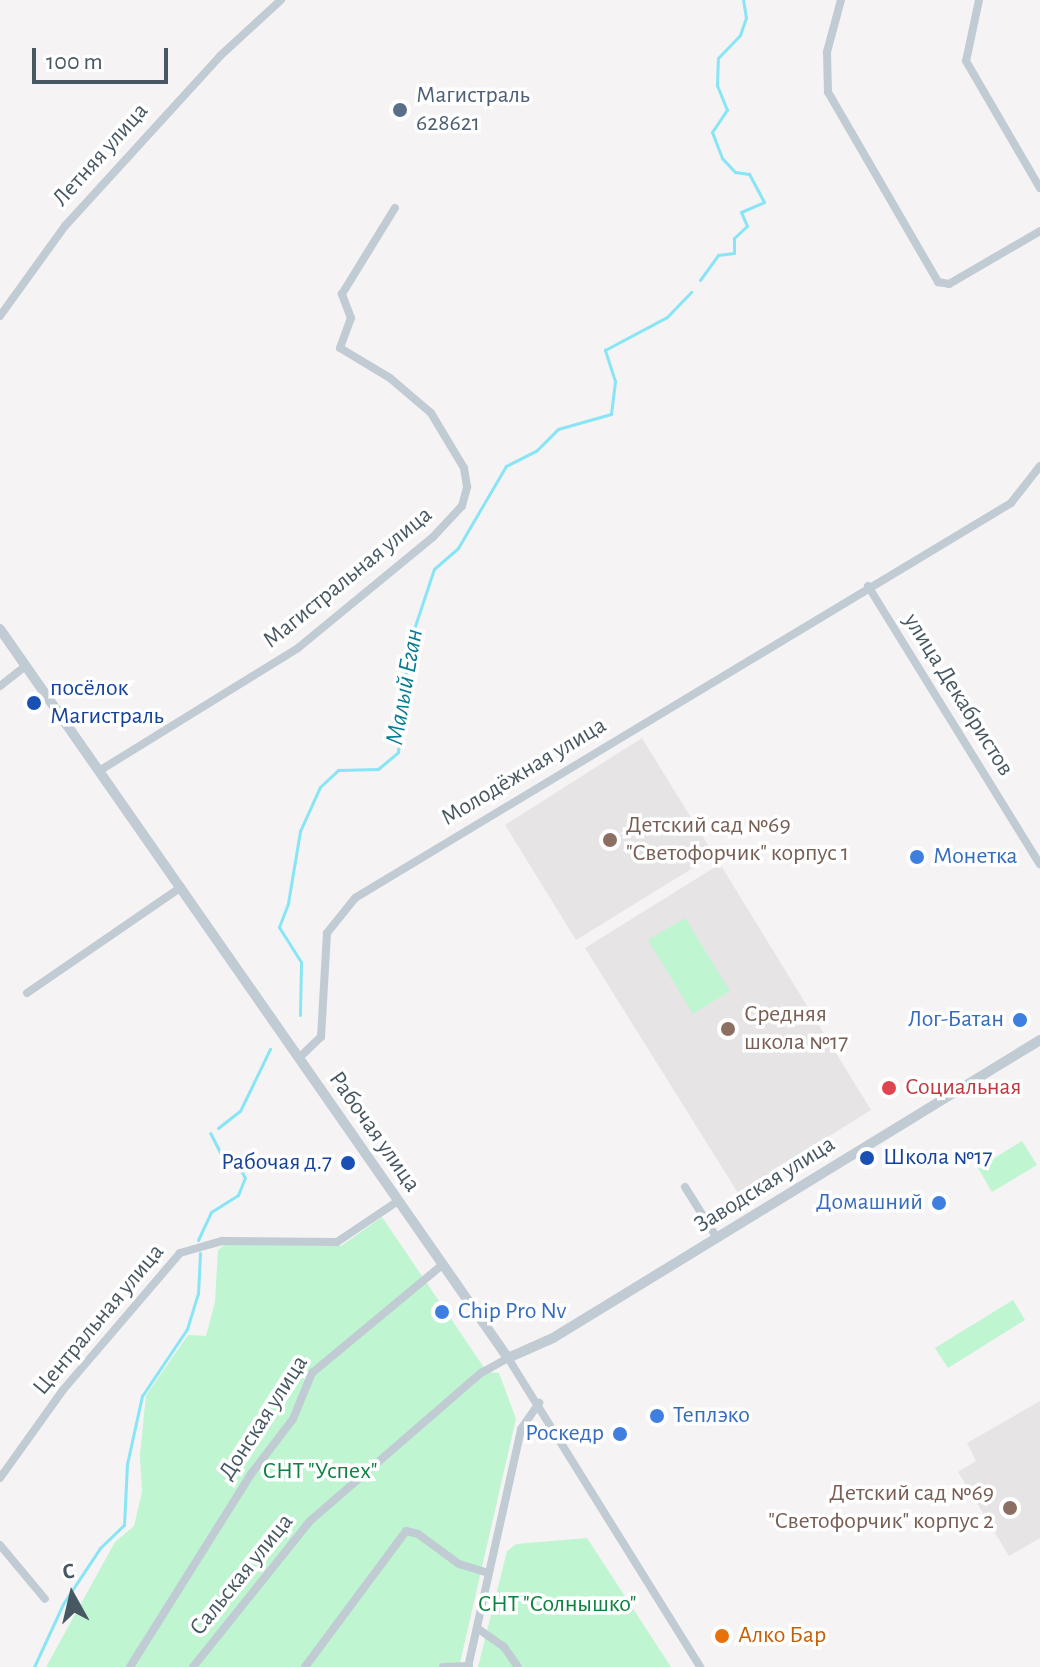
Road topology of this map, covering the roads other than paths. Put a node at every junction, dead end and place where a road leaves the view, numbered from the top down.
1 (281, 0) edge
2 (841, 0) edge
3 (979, 0) edge
4 (1040, 188) edge
5 (395, 208) dead end
6 (1040, 231) edge
7 (0, 316) edge
8 (1040, 466) edge
9 (868, 586) junction
10 (0, 629) edge
11 (26, 666) junction
12 (0, 686) edge
13 (99, 771) junction
14 (1040, 864) edge
15 (181, 887) junction
16 (27, 993) dead end
17 (1040, 1040) edge
18 (299, 1058) junction
19 (685, 1187) dead end
20 (398, 1201) junction
21 (717, 1238) junction
22 (442, 1265) junction
23 (508, 1358) junction
24 (539, 1403) junction
25 (0, 1478) edge
26 (0, 1545) edge
27 (488, 1573) junction
28 (45, 1599) dead end
29 (477, 1628) junction
30 (468, 1666) edge
31 (130, 1667) edge
32 (193, 1667) edge
33 (305, 1667) edge
34 (443, 1667) edge
35 (518, 1667) edge
36 (700, 1667) edge

1 - 7 street, Летняя улица
2 - 6 street
3 - 4 street
5 - 13 street, Магистральная улица
8 - 9 street, Молодёжная улица
9 - 14 street, улица Декабристов
9 - 18 street, Молодёжная улица
10 - 11 street, Рабочая улица
11 - 12 street
11 - 13 street, Рабочая улица
13 - 15 street, Рабочая улица
15 - 16 street
15 - 18 street, Рабочая улица
17 - 21 street, Заводская улица
18 - 20 street, Рабочая улица
19 - 21 street
20 - 22 street, Рабочая улица
20 - 25 street, Центральная улица
21 - 23 street, Заводская улица
22 - 23 street, Рабочая улица
22 - 31 street, Донская улица
23 - 24 street, Рабочая улица
23 - 32 street, Сальская улица
24 - 27 street
24 - 36 street, Рабочая улица
26 - 28 street
27 - 29 street
27 - 33 street
29 - 30 street
29 - 35 street
30 - 34 street

